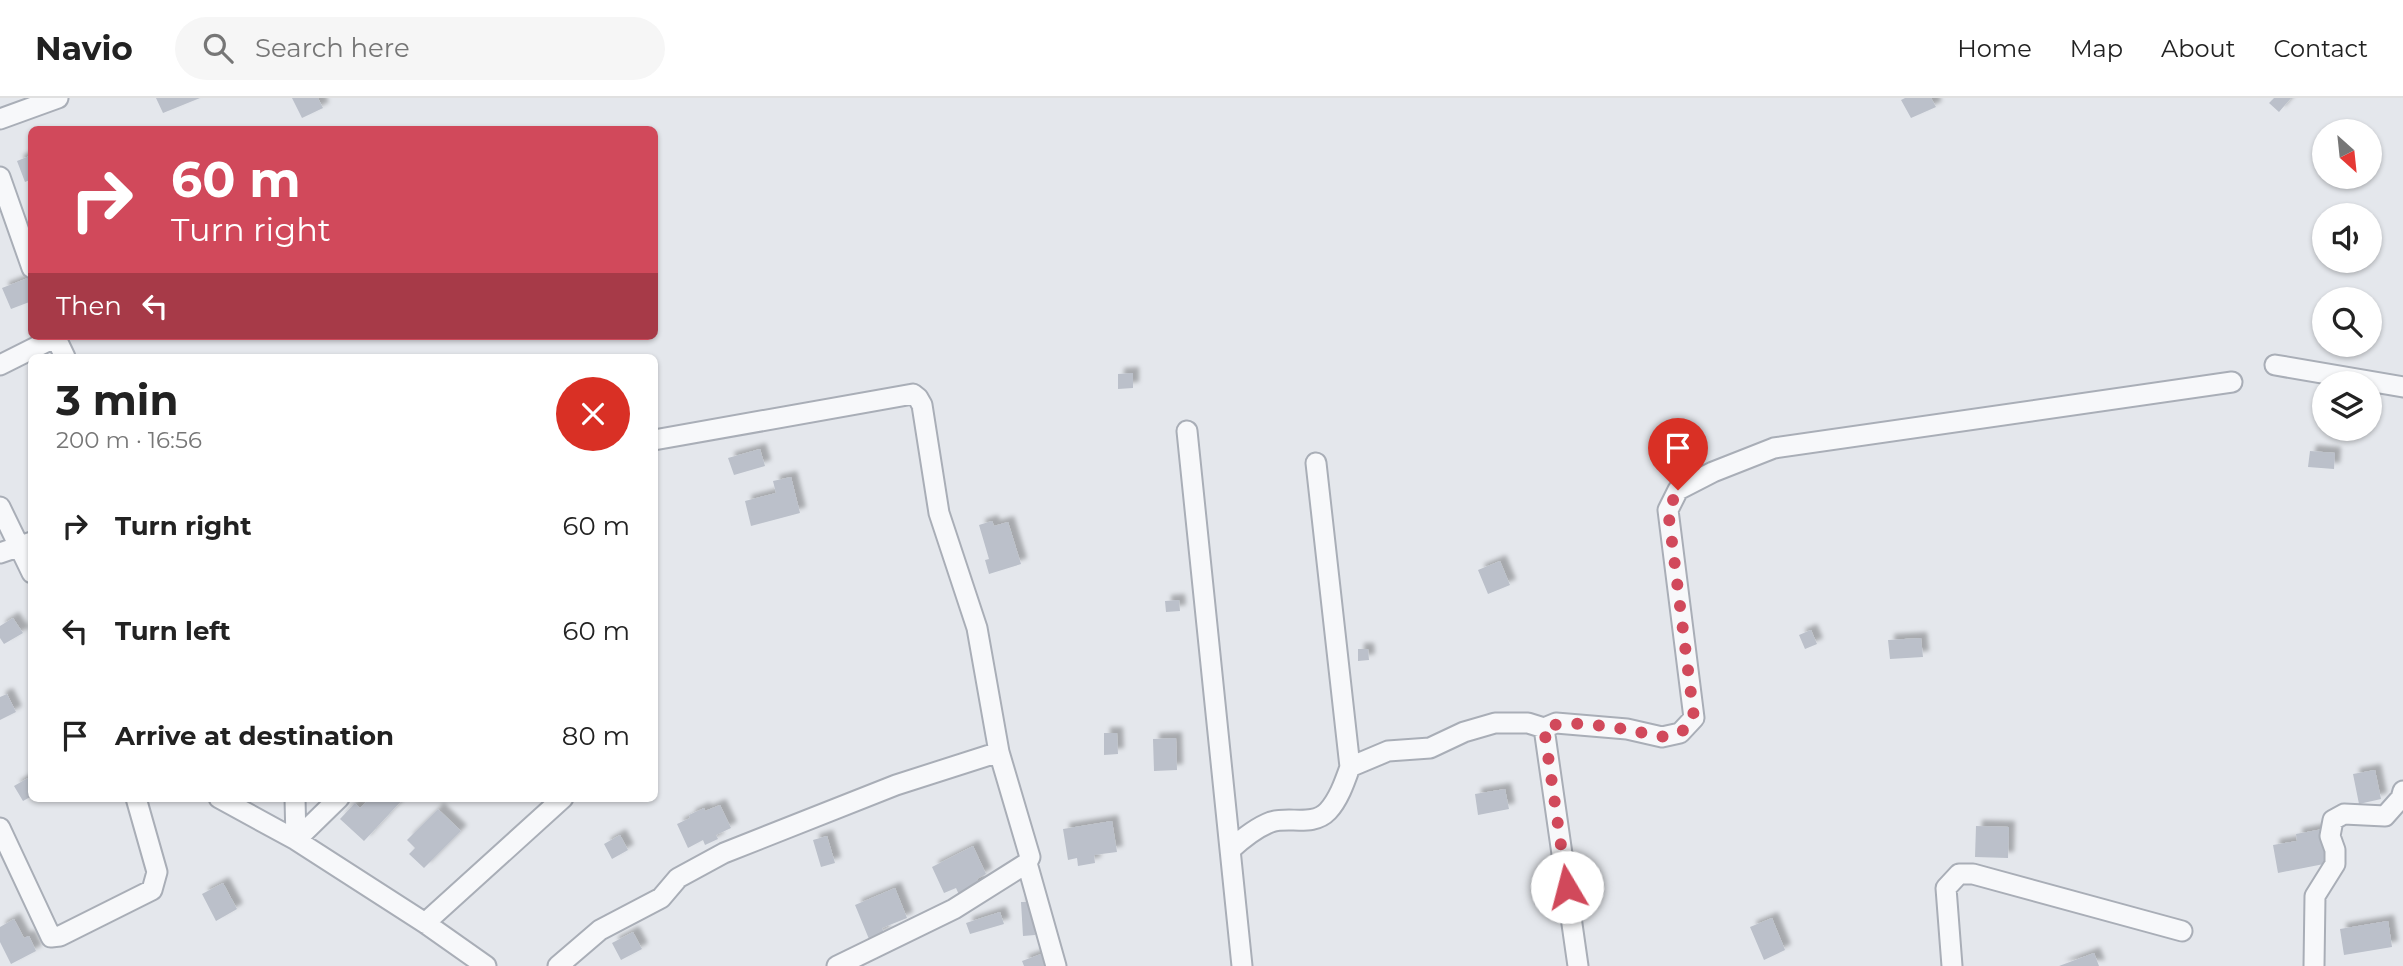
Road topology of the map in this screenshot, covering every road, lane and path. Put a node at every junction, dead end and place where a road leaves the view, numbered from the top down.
1 (58, 98) edge
2 (0, 119) edge
3 (0, 177) edge
4 (28, 257) edge
5 (49, 340) edge
6 (0, 365) edge
7 (2275, 365) dead end
8 (2232, 382) dead end
9 (2403, 387) edge
10 (1187, 431) dead end
11 (658, 439) edge
12 (1316, 463) dead end
13 (0, 507) edge
14 (17, 547) edge
15 (28, 566) edge
16 (1544, 728) junction
17 (999, 752) junction
18 (1350, 767) junction
19 (2403, 791) edge
20 (137, 802) edge
21 (226, 802) edge
22 (295, 802) edge
23 (335, 802) edge
24 (559, 802) edge
25 (0, 828) edge
26 (296, 840) junction
27 (1230, 850) junction
28 (1027, 863) junction
29 (425, 923) junction
30 (2182, 932) dead end
31 (486, 966) edge
32 (558, 966) edge
33 (838, 966) edge
34 (1056, 966) edge
35 (1242, 966) edge
36 (1578, 966) edge
37 (1952, 966) edge
38 (2314, 966) edge

1 - 2 street
3 - 4 street
5 - 6 street
7 - 9 street
8 - 16 street
10 - 27 street
11 - 17 street
12 - 18 street
13 - 14 street
14 - 15 street
16 - 18 street
16 - 36 street
17 - 28 street
17 - 32 street
18 - 27 street
19 - 38 street
20 - 25 street
21 - 26 street
22 - 26 street
23 - 26 street
24 - 29 street
26 - 29 street
27 - 35 street
28 - 33 street
28 - 34 street
29 - 31 street
30 - 37 street

